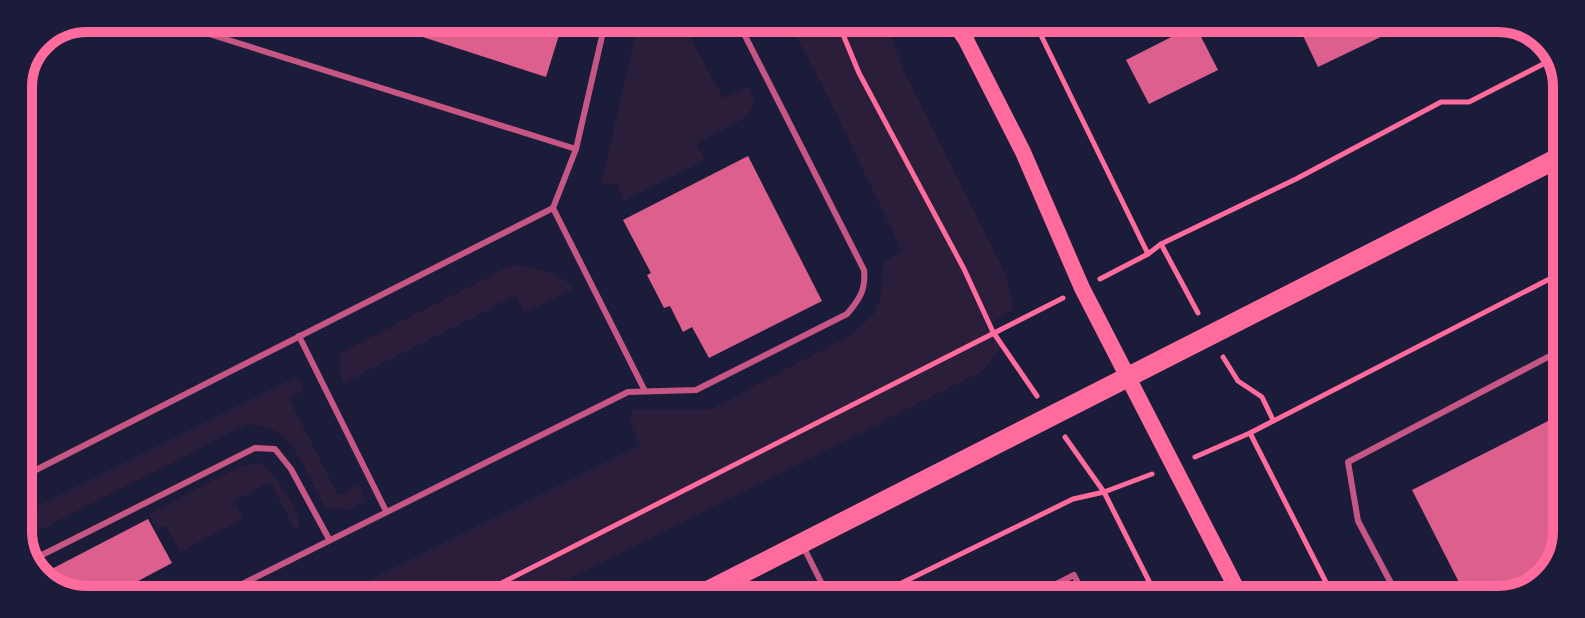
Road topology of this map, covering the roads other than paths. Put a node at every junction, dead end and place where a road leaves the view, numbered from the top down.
1 (203, 32) edge
2 (603, 32) edge
3 (743, 32) edge
4 (960, 32) edge
5 (975, 32) edge
6 (966, 40) junction
7 (576, 149) junction
8 (1553, 161) edge
9 (553, 208) junction
10 (299, 336) junction
11 (1553, 354) edge
12 (1129, 377) junction
13 (645, 391) junction
14 (32, 472) edge
15 (386, 511) junction
16 (329, 539) junction
17 (801, 543) junction
18 (38, 557) edge
19 (237, 586) edge
20 (717, 586) edge
21 (823, 586) edge
22 (1052, 586) edge
23 (1080, 586) edge
24 (1230, 586) edge
25 (1393, 586) edge

1 - 7 lane
2 - 7 lane
3 - 13 lane
4 - 6 main road
5 - 6 lane
6 - 12 main road
7 - 9 lane
8 - 12 main road
9 - 10 lane
9 - 13 lane
10 - 14 lane
10 - 15 lane
11 - 25 lane
12 - 17 main road
12 - 24 main road
13 - 15 lane
15 - 16 lane
16 - 18 lane
16 - 19 lane
17 - 20 main road
17 - 21 lane
22 - 23 lane

